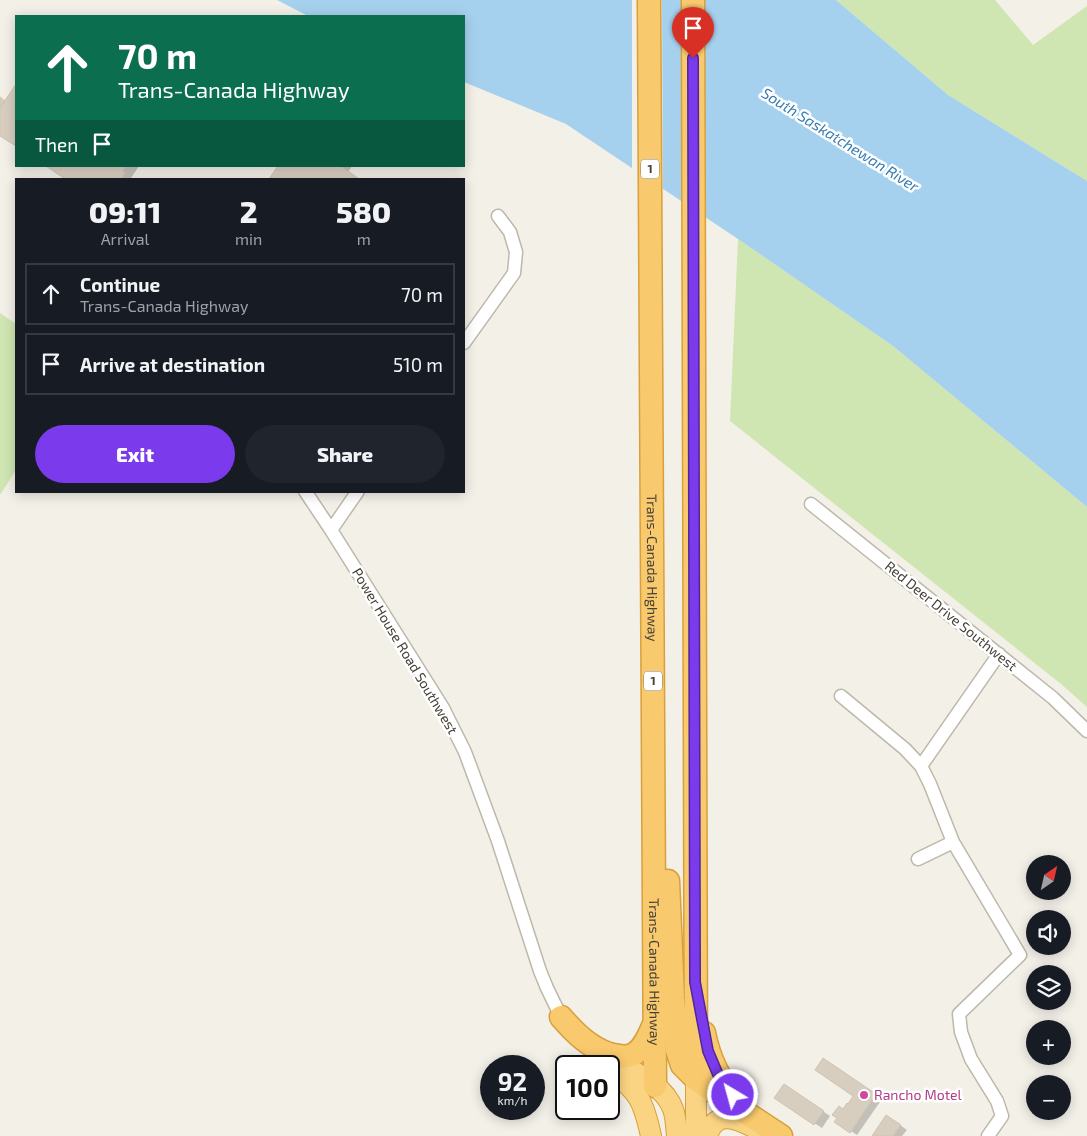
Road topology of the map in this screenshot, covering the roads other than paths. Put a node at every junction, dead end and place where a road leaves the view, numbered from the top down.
1 (649, 0) edge
2 (693, 0) edge
3 (498, 216) dead end
4 (465, 342) edge
5 (306, 493) edge
6 (357, 493) edge
7 (811, 504) dead end
8 (331, 530) junction
9 (999, 654) junction
10 (841, 696) dead end
11 (1087, 731) edge
12 (653, 753) junction
13 (921, 766) junction
14 (953, 842) junction
15 (918, 859) dead end
16 (695, 982) junction
17 (560, 1017) junction
18 (654, 1023) junction
19 (591, 1046) junction
20 (588, 1055) edge
21 (620, 1078) edge
22 (696, 1079) junction
23 (655, 1086) junction
24 (651, 1136) edge
25 (655, 1136) edge
26 (677, 1136) edge
27 (696, 1136) edge
28 (707, 1136) edge
29 (772, 1136) edge
30 (783, 1136) edge
31 (988, 1136) edge

1 - 12 highway, Trans-Canada Highway / 1
2 - 16 highway
3 - 4 street
5 - 8 street, Power House Road Southwest
6 - 8 street
7 - 9 street, Red Deer Drive Southwest
8 - 17 street, Power House Road Southwest
9 - 11 street, Red Deer Drive Southwest
9 - 13 street
10 - 13 street
12 - 18 highway, Trans-Canada Highway / 1
12 - 22 highway
13 - 14 street
14 - 15 street
14 - 31 street
16 - 22 highway
16 - 30 highway
17 - 19 highway
17 - 20 highway
18 - 19 highway
18 - 23 highway, Trans-Canada Highway / 1
19 - 23 highway
21 - 24 highway
22 - 27 highway
22 - 30 highway
23 - 25 highway, Trans-Canada Highway / 1
23 - 26 highway
28 - 29 highway

